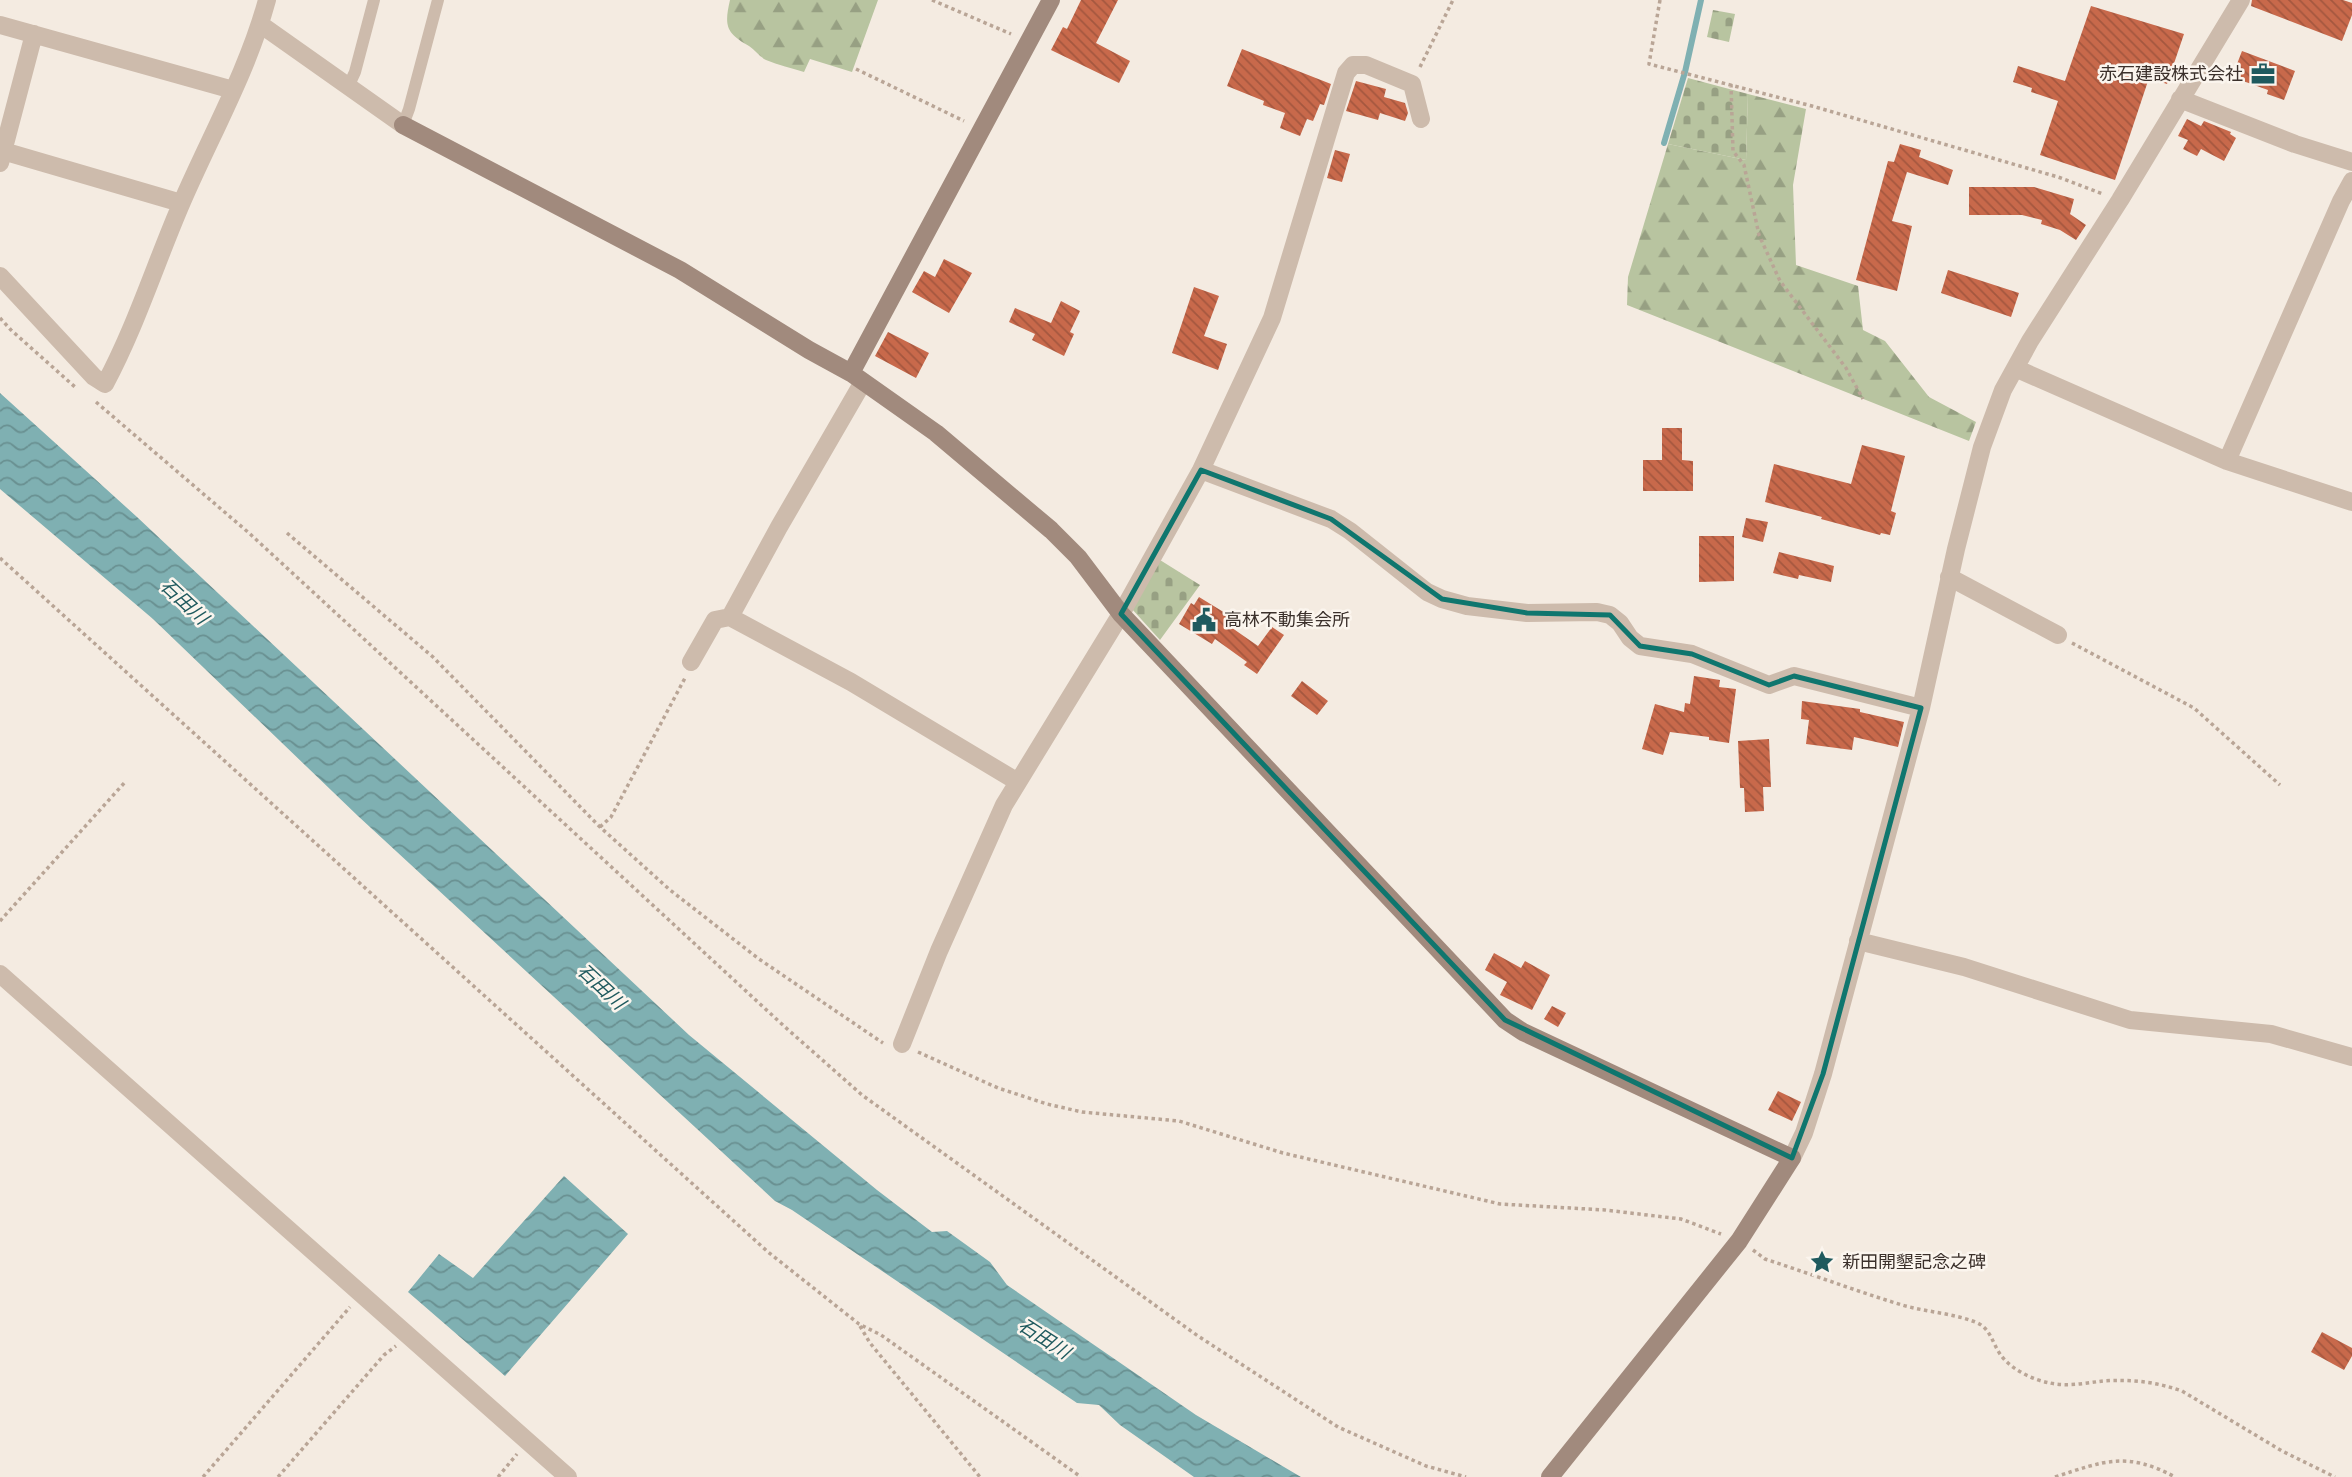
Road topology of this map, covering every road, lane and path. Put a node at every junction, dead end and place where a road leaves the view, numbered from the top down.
1 (267, 0) edge
2 (374, 0) edge
3 (438, 0) edge
4 (932, 0) edge
5 (1051, 0) edge
6 (1453, 0) edge
7 (1660, 0) edge
8 (2241, 0) edge
9 (260, 24) junction
10 (0, 25) edge
11 (34, 34) junction
12 (1028, 43) junction
13 (856, 69) dead end
14 (1412, 84) junction
15 (1731, 84) junction
16 (349, 85) junction
17 (233, 90) junction
18 (2180, 99) junction
19 (1421, 119) dead end
20 (403, 125) junction
21 (982, 130) junction
22 (2, 157) edge
23 (2352, 162) edge
24 (2352, 181) edge
25 (2120, 200) junction
26 (181, 203) junction
27 (0, 276) edge
28 (0, 318) edge
29 (2015, 368) junction
30 (857, 378) junction
31 (78, 389) dead end
32 (1863, 398) dead end
33 (94, 401) dead end
34 (2227, 461) junction
35 (1201, 470) junction
36 (2352, 502) edge
37 (287, 533) dead end
38 (0, 558) edge
39 (1949, 577) junction
40 (1122, 614) junction
41 (730, 617) junction
42 (2058, 635) joint
43 (691, 662) joint
44 (1921, 708) junction
45 (126, 781) dead end
46 (1018, 782) junction
47 (2280, 785) dead end
48 (600, 827) junction
49 (0, 921) edge
50 (1858, 941) junction
51 (0, 974) edge
52 (902, 1044) junction
53 (2352, 1057) edge
54 (1792, 1158) junction
55 (1739, 1241) junction
56 (361, 1295) junction
57 (859, 1324) junction
58 (409, 1337) junction
59 (528, 1442) junction
60 (203, 1477) edge
61 (278, 1477) edge
62 (498, 1477) edge
63 (568, 1477) edge
64 (980, 1477) edge
65 (1081, 1477) edge
66 (1466, 1477) edge
67 (1549, 1477) edge
68 (2056, 1477) edge
69 (2175, 1477) edge
70 (2335, 1477) edge

1 - 9 street
2 - 16 lane
3 - 20 lane
4 - 12 path
5 - 12 street
6 - 14 path
7 - 15 path
8 - 18 street
9 - 16 street
9 - 17 street
10 - 11 street
11 - 17 street
11 - 22 street
12 - 21 street
13 - 21 path
14 - 19 street
14 - 35 street
15 - 25 path
15 - 32 path
16 - 20 street
17 - 26 street
18 - 23 street
18 - 25 street
20 - 30 street
21 - 30 street
22 - 26 street
24 - 34 street
25 - 29 street
26 - 27 street
28 - 31 path
29 - 34 street
29 - 39 street
30 - 40 street
30 - 41 street
33 - 66 path
34 - 36 street
35 - 40 street
35 - 44 street
37 - 48 path
38 - 57 path
39 - 42 street
39 - 44 street
40 - 46 street
40 - 54 street
41 - 43 street
41 - 46 street
42 - 47 path
43 - 48 path
44 - 50 street
45 - 49 path
46 - 52 street
48 - 52 path
50 - 53 street
50 - 54 street
51 - 56 street
52 - 55 path
54 - 55 street
55 - 67 street
55 - 70 path
56 - 58 street
56 - 60 path
57 - 64 path
57 - 65 path
58 - 59 street
58 - 61 path
59 - 62 path
59 - 63 street
68 - 69 path

